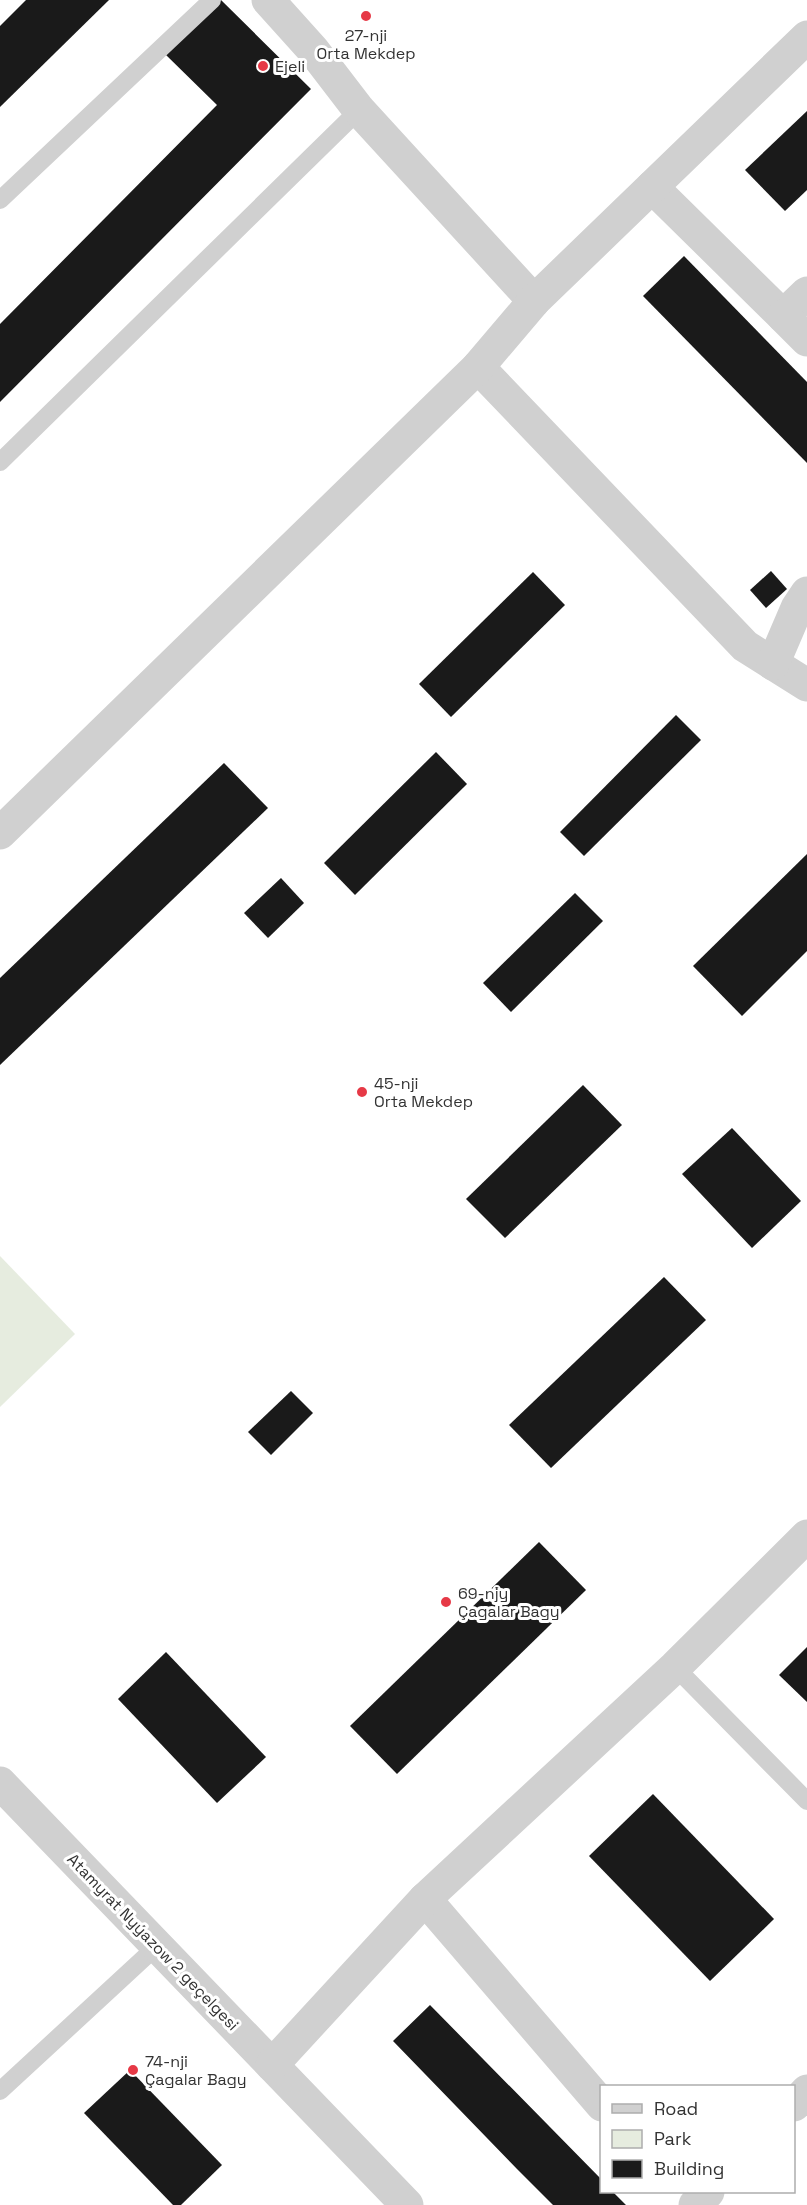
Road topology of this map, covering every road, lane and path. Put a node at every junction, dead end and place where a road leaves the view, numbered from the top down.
1 (212, 0) edge
2 (268, 0) edge
3 (807, 37) edge
4 (359, 110) junction
5 (652, 187) junction
6 (0, 200) edge
7 (807, 293) edge
8 (534, 301) junction
9 (783, 316) junction
10 (807, 340) edge
11 (478, 367) junction
12 (0, 462) edge
13 (807, 592) edge
14 (772, 664) junction
15 (807, 685) edge
16 (0, 833) edge
17 (807, 1536) edge
18 (675, 1667) junction
19 (0, 1783) edge
20 (807, 1801) edge
21 (425, 1899) junction
22 (157, 1946) junction
23 (272, 2066) junction
24 (0, 2091) edge
25 (807, 2091) edge
26 (600, 2103) edge
27 (795, 2104) edge
28 (677, 2193) edge
29 (707, 2193) edge
30 (407, 2205) edge
31 (687, 2205) edge
32 (695, 2205) edge

1 - 6 lane
2 - 4 street
3 - 5 street
4 - 8 street
4 - 12 lane
5 - 8 street
5 - 9 street
7 - 9 street
8 - 11 street
9 - 10 street
11 - 14 street
11 - 16 street
13 - 14 street
14 - 15 street
17 - 18 street
18 - 20 lane
18 - 21 street
19 - 22 street, Atamyrat Nyýazow 2 geçelgesi
21 - 23 street
21 - 26 street
22 - 23 street, Atamyrat Nyýazow 2 geçelgesi
22 - 24 lane
23 - 30 street, Atamyrat Nyýazow 2 geçelgesi
25 - 27 street
28 - 31 street
29 - 32 street

